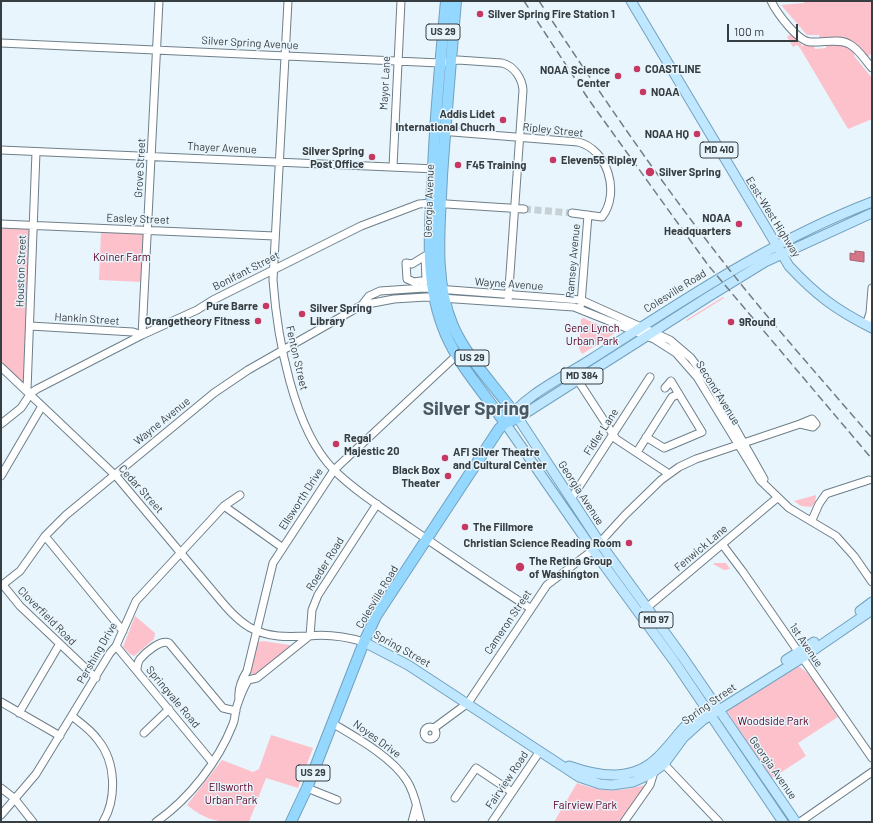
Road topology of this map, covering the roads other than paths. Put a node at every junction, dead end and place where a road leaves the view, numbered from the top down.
1 (159, 1) edge
2 (288, 1) edge
3 (400, 1) edge
4 (631, 1) edge
5 (771, 1) edge
6 (451, 2) edge
7 (1, 42) edge
8 (156, 49) junction
9 (286, 55) junction
10 (451, 60) junction
11 (398, 61) junction
12 (440, 63) junction
13 (872, 68) edge
14 (440, 131) junction
15 (519, 138) junction
16 (1, 150) edge
17 (36, 152) junction
18 (151, 156) junction
19 (279, 162) junction
20 (392, 167) junction
21 (438, 169) junction
22 (872, 202) edge
23 (436, 203) junction
24 (514, 209) junction
25 (524, 209) tunnel mouth
26 (572, 213) tunnel mouth
27 (872, 213) edge
28 (588, 215) junction
29 (1, 224) edge
30 (34, 225) junction
31 (148, 230) junction
32 (275, 236) junction
33 (776, 245) junction
34 (781, 255) junction
35 (273, 270) junction
36 (872, 288) edge
37 (433, 293) junction
38 (444, 294) junction
39 (508, 298) junction
40 (581, 300) junction
41 (580, 308) junction
42 (30, 326) junction
43 (870, 326) edge
44 (638, 329) junction
45 (650, 334) junction
46 (142, 335) junction
47 (284, 350) junction
48 (457, 355) junction
49 (1, 367) edge
50 (650, 377) dead end
51 (577, 379) junction
52 (665, 388) dead end
53 (29, 392) junction
54 (679, 394) junction
55 (42, 406) junction
56 (515, 414) junction
57 (505, 423) junction
58 (1, 424) edge
59 (800, 424) dead end
60 (613, 433) junction
61 (646, 437) junction
62 (741, 444) junction
63 (637, 452) junction
64 (334, 470) junction
65 (114, 474) junction
66 (669, 474) junction
67 (1, 476) edge
68 (869, 480) dead end
69 (553, 490) junction
70 (240, 495) dead end
71 (777, 498) junction
72 (571, 499) junction
73 (377, 504) junction
74 (224, 506) junction
75 (582, 516) junction
76 (812, 520) junction
77 (45, 536) junction
78 (427, 540) junction
79 (600, 543) junction
80 (722, 544) junction
81 (283, 548) junction
82 (593, 550) junction
83 (181, 552) junction
84 (872, 582) edge
85 (2, 585) edge
86 (872, 602) edge
87 (530, 608) junction
88 (647, 608) junction
89 (872, 610) edge
90 (639, 615) junction
91 (123, 631) junction
92 (257, 631) junction
93 (310, 636) junction
94 (364, 642) junction
95 (59, 645) junction
96 (116, 646) junction
97 (800, 655) junction
98 (125, 658) junction
99 (140, 659) junction
100 (137, 671) junction
101 (96, 678) junction
102 (239, 699) junction
103 (1, 702) edge
104 (468, 703) junction
105 (717, 708) junction
106 (168, 709) junction
107 (236, 711) junction
108 (19, 713) junction
109 (708, 713) junction
110 (73, 717) junction
111 (332, 723) junction
112 (434, 728) dead end
113 (144, 733) dead end
114 (60, 736) junction
115 (540, 751) junction
116 (872, 758) edge
117 (212, 762) junction
118 (664, 764) junction
119 (654, 772) junction
120 (872, 772) edge
121 (1, 788) edge
122 (307, 788) junction
123 (512, 792) junction
124 (14, 798) junction
125 (455, 798) dead end
126 (337, 800) dead end
127 (416, 804) junction
128 (1, 815) edge
129 (33, 822) edge
130 (103, 822) edge
131 (156, 822) edge
132 (291, 822) edge
133 (412, 822) edge
134 (421, 822) edge
135 (492, 822) edge
136 (625, 822) edge
137 (719, 822) edge
138 (783, 822) edge
139 (796, 822) edge
140 (800, 822) edge

1 - 8 street, Grove Street
2 - 9 street, Fenton Street
3 - 11 street, Mayor Lane
4 - 33 main road, East-West Highway / MD 410
5 - 13 street
6 - 10 highway, Georgia Avenue / US 29
6 - 12 highway, Georgia Avenue / US 29
7 - 8 street, Silver Spring Avenue
8 - 9 street, Silver Spring Avenue
8 - 18 street, Grove Street
9 - 11 street, Silver Spring Avenue
9 - 19 street, Fenton Street
10 - 12 street, Silver Spring Avenue
10 - 14 highway, Georgia Avenue / US 29
10 - 15 street, Silver Spring Avenue
11 - 12 street, Silver Spring Avenue
11 - 20 street, Mayor Lane
12 - 14 highway, Georgia Avenue / US 29
14 - 15 street, Ripley Street
14 - 21 highway, Georgia Avenue / US 29
15 - 24 street
15 - 28 street, Ripley Street
16 - 17 street, Thayer Avenue
17 - 18 street, Thayer Avenue
17 - 30 street, Houston Street
18 - 19 street, Thayer Avenue
18 - 31 street, Grove Street
19 - 20 street, Thayer Avenue
19 - 32 street, Fenton Street
20 - 21 street, Thayer Avenue
21 - 23 highway, Georgia Avenue / US 29
22 - 33 main road, Colesville Road / MD 384
23 - 24 street, Bonifant Street
23 - 35 street, Bonifant Street
23 - 37 highway, Georgia Avenue / US 29
23 - 38 highway, Georgia Avenue / US 29
24 - 25 street, Bonifant Street
24 - 39 street
26 - 28 street
27 - 34 main road, Colesville Road / MD 384
28 - 40 street, Ramsey Avenue
29 - 30 street, Easley Street
30 - 31 street, Easley Street
30 - 42 street, Houston Street
31 - 32 street, Easley Street
31 - 46 street, Grove Street
32 - 35 street, Fenton Street
33 - 34 main road, East-West Highway / MD 410
33 - 44 main road, Colesville Road / MD 384
34 - 43 main road, East-West Highway / MD 410
34 - 45 main road, Colesville Road / MD 384
35 - 46 street, Bonifant Street
35 - 47 street, Fenton Street
36 - 43 street
37 - 38 street, Wayne Avenue
37 - 47 street, Wayne Avenue
37 - 48 highway, Georgia Avenue / US 29
38 - 39 street, Wayne Avenue
38 - 56 highway, Georgia Avenue / US 29
39 - 40 street, Wayne Avenue
39 - 41 street, Wayne Avenue
40 - 41 street, Ramsey Avenue
40 - 44 street, Wayne Avenue
41 - 44 street, Wayne Avenue
42 - 46 street, Hankin Street
42 - 53 street, Houston Street
44 - 45 street, Second Avenue
44 - 56 main road, Colesville Road / MD 384
45 - 51 main road, Colesville Road / MD 384
45 - 62 street, Second Avenue
46 - 53 street, Bonifant Street
47 - 64 street, Fenton Street
47 - 65 street, Wayne Avenue
48 - 57 highway, Georgia Avenue / US 29
48 - 64 street, Ellsworth Drive
49 - 53 street, Cedar Street
50 - 60 street, Fidler Lane
51 - 56 main road, Colesville Road / MD 384
51 - 60 street
52 - 54 street
53 - 55 street, Cedar Street
53 - 58 street, Bonifant Street
54 - 61 street
54 - 61 street
55 - 65 street, Cedar Street
55 - 67 street
56 - 57 highway, Colesville Road
56 - 72 main road, Georgia Avenue / MD 97
57 - 69 main road, Georgia Avenue / MD 97
57 - 78 highway, Colesville Road / US 29
59 - 62 street, Cameron Street
60 - 63 street
60 - 72 street, Fidler Lane
61 - 63 street
62 - 66 street, Cameron Street
62 - 71 street, Second Avenue
63 - 66 street
64 - 73 street, Fenton Street
64 - 81 street, Ellsworth Drive
65 - 77 street, Wayne Avenue
65 - 83 street, Cedar Street
66 - 79 street, Cameron Street
68 - 76 street
69 - 75 main road, MD 97
69 - 82 main road, Georgia Avenue / MD 97
70 - 74 street, Pershing Drive
71 - 76 street, Second Avenue
71 - 80 street, Fenwick Lane
72 - 75 main road, Georgia Avenue / MD 97
73 - 78 street, Fenton Street
73 - 93 street, Roeder Road
74 - 81 street
74 - 83 street, Pershing Drive
75 - 79 main road, Georgia Avenue / MD 97
76 - 84 street, Second Avenue
77 - 85 street, Wayne Avenue
77 - 91 street
78 - 87 street, Fenton Street
78 - 94 highway, Colesville Road / US 29
79 - 82 street, Cameron Street
79 - 88 main road, Georgia Avenue / MD 97
80 - 88 street, Fenwick Lane
80 - 97 street, 1st Avenue
81 - 92 street, Ellsworth Drive
82 - 87 street, Cameron Street
82 - 90 main road, Georgia Avenue / MD 97
83 - 91 street, Pershing Drive
83 - 92 street, Cedar Street
85 - 95 street, Cloverfield Road
86 - 97 main road, Spring Street
87 - 104 street, Cameron Street
88 - 90 street, Fenwick Lane
88 - 105 main road, Georgia Avenue / MD 97
89 - 97 main road, Spring Street
90 - 109 main road, Georgia Avenue / MD 97
91 - 96 street, Pershing Drive
92 - 93 street, Spring Street
92 - 102 street, Ellsworth Drive
93 - 94 street, Spring Street
93 - 102 street, Ellsworth Drive
94 - 104 main road, Spring Street
94 - 111 highway, Colesville Road / US 29
95 - 101 street, Cloverfield Road
95 - 108 street
96 - 98 street, Springvale Road
96 - 101 street, Pershing Drive
97 - 105 main road, Spring Street
97 - 116 street, 1st Avenue
98 - 99 street
98 - 100 street, Springvale Road
99 - 100 street
99 - 107 street
100 - 106 street, Springvale Road
101 - 110 street, Pershing Drive
102 - 107 street, Ellsworth Drive
103 - 108 street
104 - 112 street, Cameron Street
104 - 115 main road, Spring Street
105 - 109 main road, Spring Street
105 - 139 main road, Georgia Avenue / MD 97
106 - 113 street
106 - 117 street, Springvale Road
107 - 117 street, Ellsworth Drive
108 - 114 street
109 - 115 main road, Spring Street
109 - 118 main road, Spring Street
109 - 138 main road, Georgia Avenue / MD 97
110 - 114 street, Pershing Drive
110 - 130 street
111 - 122 highway, Colesville Road / US 29
111 - 127 street, Noyes Drive
114 - 124 street, Pershing Drive
115 - 119 main road, Spring Street
115 - 123 street, Fairview Road
117 - 131 street, Ellsworth Drive
118 - 119 main road, Spring Street
118 - 137 street
119 - 136 street
120 - 140 street
121 - 124 street
122 - 126 street
122 - 132 highway, Colesville Road / US 29
123 - 125 street
123 - 135 street, Fairview Road
124 - 128 street, Pershing Drive
124 - 129 street
127 - 133 street
127 - 134 street, Noyes Drive

